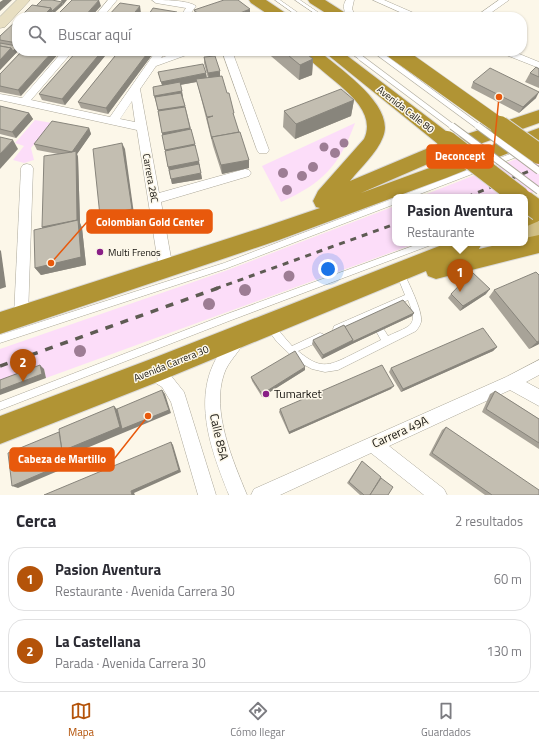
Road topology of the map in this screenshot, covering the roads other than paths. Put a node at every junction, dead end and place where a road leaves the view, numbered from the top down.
1 (24, 0) edge
2 (113, 0) edge
3 (156, 0) edge
4 (255, 0) edge
5 (277, 0) edge
6 (297, 0) edge
7 (315, 0) edge
8 (350, 0) edge
9 (377, 0) edge
10 (505, 0) edge
11 (102, 12) edge
12 (188, 12) edge
13 (267, 12) edge
14 (274, 12) edge
15 (295, 12) edge
16 (315, 12) edge
17 (334, 12) edge
18 (349, 12) edge
19 (407, 12) edge
20 (487, 12) edge
21 (0, 24) edge
22 (64, 56) edge
23 (158, 56) edge
24 (175, 56) edge
25 (229, 56) edge
26 (316, 56) edge
27 (387, 56) edge
28 (388, 56) edge
29 (516, 56) edge
30 (353, 58) edge
31 (152, 64) junction
32 (539, 65) edge
33 (135, 88) junction
34 (0, 97) edge
35 (24, 102) junction
36 (539, 109) edge
37 (531, 119) edge
38 (113, 121) junction
39 (142, 127) junction
40 (539, 134) edge
41 (539, 146) edge
42 (263, 150) dead end
43 (539, 154) edge
44 (27, 168) dead end
45 (539, 171) edge
46 (244, 173) edge
47 (413, 194) edge
48 (524, 194) edge
49 (155, 199) junction
50 (532, 200) edge
51 (321, 202) junction
52 (392, 202) edge
53 (528, 211) edge
54 (528, 223) edge
55 (271, 234) junction
56 (539, 236) edge
57 (539, 244) edge
58 (421, 246) edge
59 (466, 246) edge
60 (166, 269) junction
61 (404, 282) junction
62 (21, 316) junction
63 (0, 323) edge
64 (267, 324) junction
65 (380, 331) edge
66 (240, 335) junction
67 (0, 339) edge
68 (387, 341) junction
69 (292, 350) junction
70 (539, 367) edge
71 (151, 372) junction
72 (511, 382) junction
73 (539, 398) edge
74 (0, 406) edge
75 (0, 430) edge
76 (373, 444) junction
77 (207, 495) edge
78 (238, 495) edge
79 (260, 495) edge
80 (438, 495) edge

1 - 21 street
2 - 11 street
3 - 12 street
4 - 13 highway
4 - 14 highway
5 - 15 lane
6 - 16 lane
7 - 17 highway
8 - 18 street
9 - 19 street
10 - 20 street
22 - 35 street
23 - 31 street
24 - 31 street
25 - 42 street
26 - 51 highway
27 - 45 lane, bridge
28 - 43 highway, bridge
29 - 32 street
30 - 48 highway, Avenida Calle 80, bridge
31 - 33 street
33 - 38 street
33 - 39 street, Carrera 28C
34 - 35 street
35 - 38 street
36 - 37 street
37 - 51 highway
38 - 39 street
39 - 49 street, Carrera 28C
40 - 55 highway
41 - 47 lane
44 - 62 street
46 - 49 street
49 - 60 street, Carrera 28C
50 - 53 highway
51 - 55 highway
52 - 67 lane
54 - 56 main road
55 - 60 highway
57 - 61 highway, Avenida Carrera 30
58 - 74 lane
59 - 61 highway, Avenida Carrera 30
60 - 62 highway
61 - 64 highway, Avenida Carrera 30
61 - 68 lane
61 - 69 lane
62 - 63 highway
64 - 66 highway, Avenida Carrera 30
64 - 69 lane
65 - 68 lane
66 - 71 highway, Avenida Carrera 30
66 - 78 street, Calle 85A
68 - 69 lane
70 - 72 street, Carrera 49A
71 - 75 highway, Avenida Carrera 30
71 - 77 street
72 - 73 street
72 - 76 street, Carrera 49A
76 - 79 street, Carrera 49A
76 - 80 street

